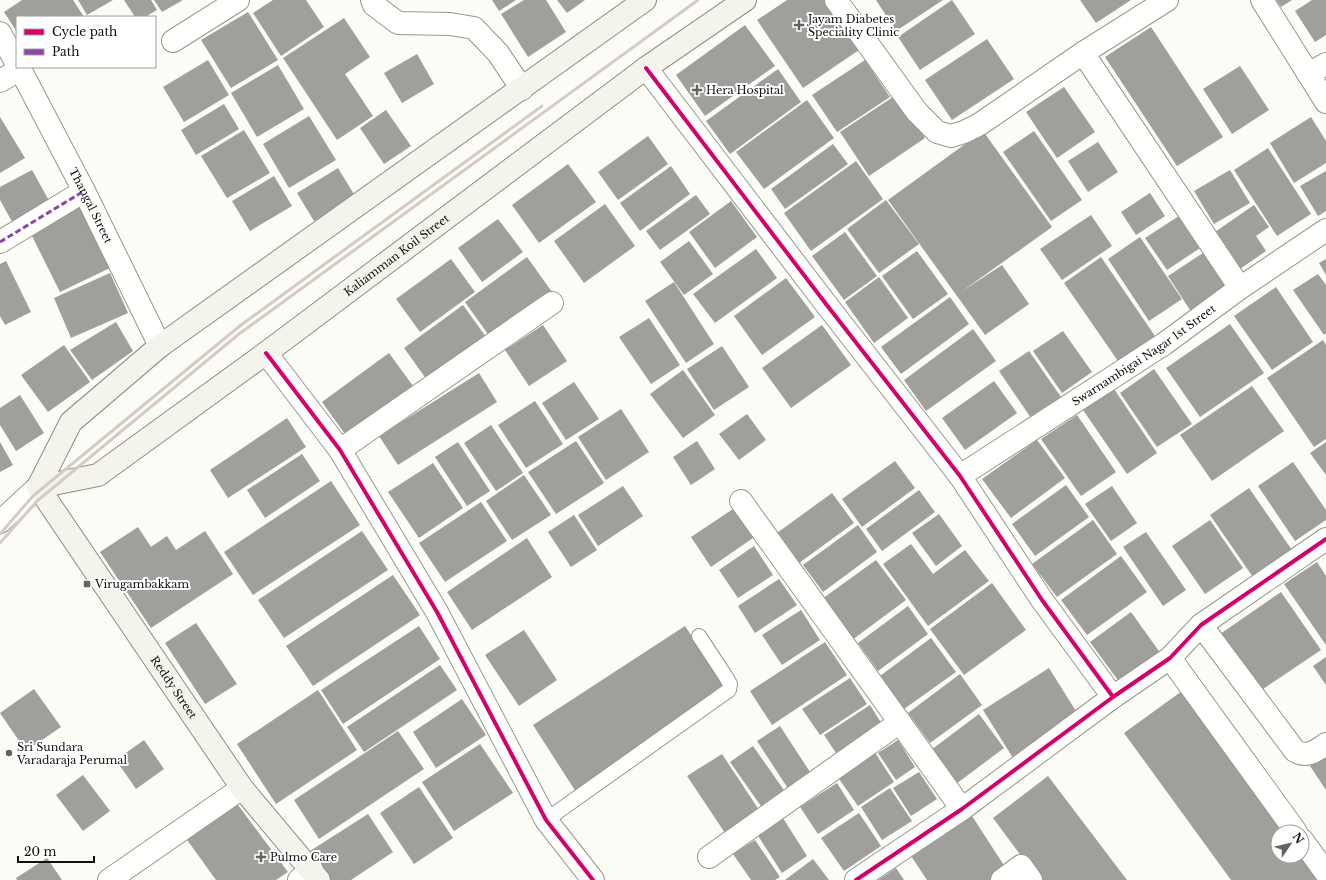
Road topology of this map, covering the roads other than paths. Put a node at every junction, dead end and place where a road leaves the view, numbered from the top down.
1 (238, 0) edge
2 (372, 0) edge
3 (645, 0) edge
4 (745, 0) edge
5 (836, 0) edge
6 (1168, 0) edge
7 (1262, 0) edge
8 (0, 33) edge
9 (173, 41) dead end
10 (1083, 53) junction
11 (16, 62) edge
12 (18, 68) edge
13 (20, 68) edge
14 (646, 68) junction
15 (1317, 69) edge
16 (0, 81) edge
17 (522, 89) junction
18 (1326, 102) edge
19 (84, 191) junction
20 (1326, 230) edge
21 (0, 242) edge
22 (1240, 288) junction
23 (552, 303) dead end
24 (160, 346) junction
25 (266, 353) junction
26 (340, 450) junction
27 (960, 476) junction
28 (38, 487) junction
29 (741, 501) dead end
30 (0, 522) edge
31 (1326, 539) edge
32 (1202, 625) junction
33 (699, 636) dead end
34 (1170, 658) junction
35 (1113, 697) junction
36 (900, 722) junction
37 (1326, 744) edge
38 (242, 788) junction
39 (962, 810) junction
40 (546, 820) junction
41 (1290, 824) edge
42 (1310, 851) edge
43 (709, 856) dead end
44 (1326, 873) edge
45 (310, 877) edge
46 (109, 880) edge
47 (593, 880) edge
48 (856, 880) edge
49 (1002, 880) edge
50 (1031, 880) edge

1 - 9 street
2 - 17 street
3 - 17 main road
4 - 14 main road, Kaliamman Koil Street
5 - 10 street
6 - 10 street
7 - 15 street
8 - 11 street, Thangal Street
10 - 22 street
12 - 16 street
13 - 19 street, Thangal Street
14 - 25 main road, Kaliamman Koil Street
14 - 27 street
15 - 18 street
17 - 24 main road
19 - 21 street
19 - 24 street, Thangal Street
20 - 22 street, Swarnambigai Nagar 1st Street
22 - 27 street, Swarnambigai Nagar 1st Street
23 - 26 street
24 - 28 main road
25 - 26 street
25 - 28 main road, Kaliamman Koil Street
26 - 40 street
27 - 35 street
28 - 30 street
28 - 38 main road, Reddy Street
29 - 36 street
31 - 32 street
32 - 34 street
32 - 37 street
33 - 40 lane
34 - 35 street
34 - 41 street
35 - 39 street
36 - 39 street
36 - 43 street
38 - 45 main road, Reddy Street
38 - 46 street
39 - 48 street
40 - 47 street
42 - 44 street
49 - 50 street

